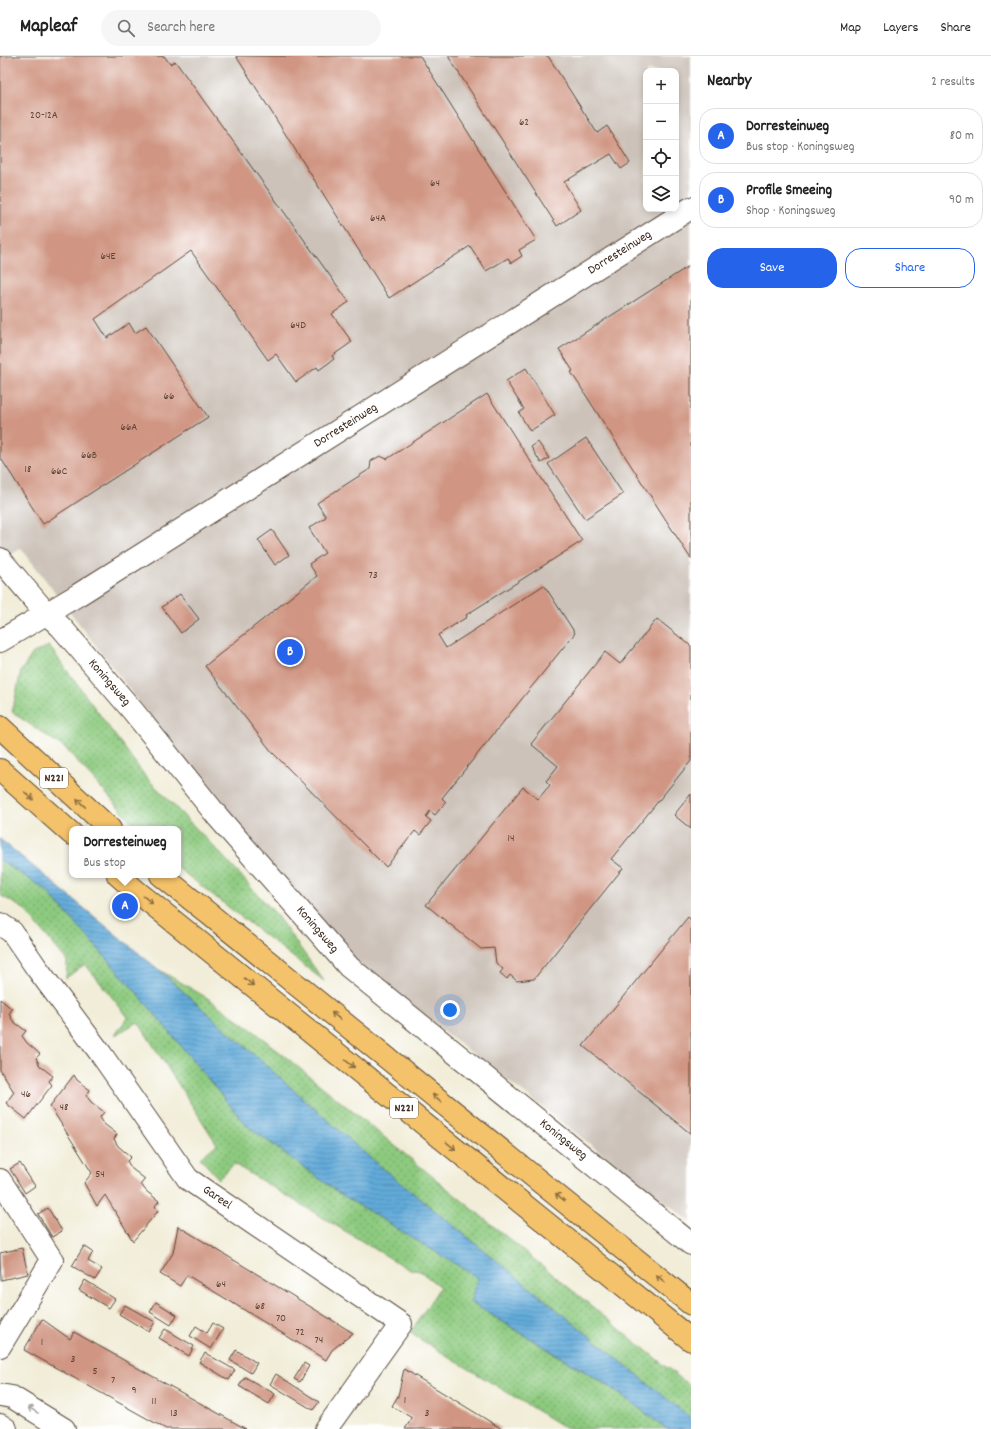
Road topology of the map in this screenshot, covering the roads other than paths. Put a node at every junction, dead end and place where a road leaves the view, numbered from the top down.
1 (691, 208) edge
2 (0, 559) edge
3 (46, 613) junction
4 (0, 642) edge
5 (0, 727) edge
6 (0, 770) edge
7 (107, 826) edge
8 (69, 831) edge
9 (121, 878) edge
10 (165, 878) edge
11 (0, 924) edge
12 (0, 1180) edge
13 (691, 1244) edge
14 (691, 1304) edge
15 (691, 1340) edge
16 (0, 1346) edge
17 (0, 1395) edge
18 (0, 1425) edge
19 (6, 1429) edge
20 (64, 1429) edge
21 (326, 1429) edge

1 - 3 street, Dorresteinweg
2 - 3 street, Koningsweg
3 - 4 street, Dorresteinweg
3 - 13 street, Koningsweg
7 -> 5 main road, N221
6 -> 8 main road, N221
9 -> 15 main road, N221
14 -> 10 main road, N221
11 - 21 street, Gareel
12 - 16 street
20 -> 17 street
18 - 19 street

